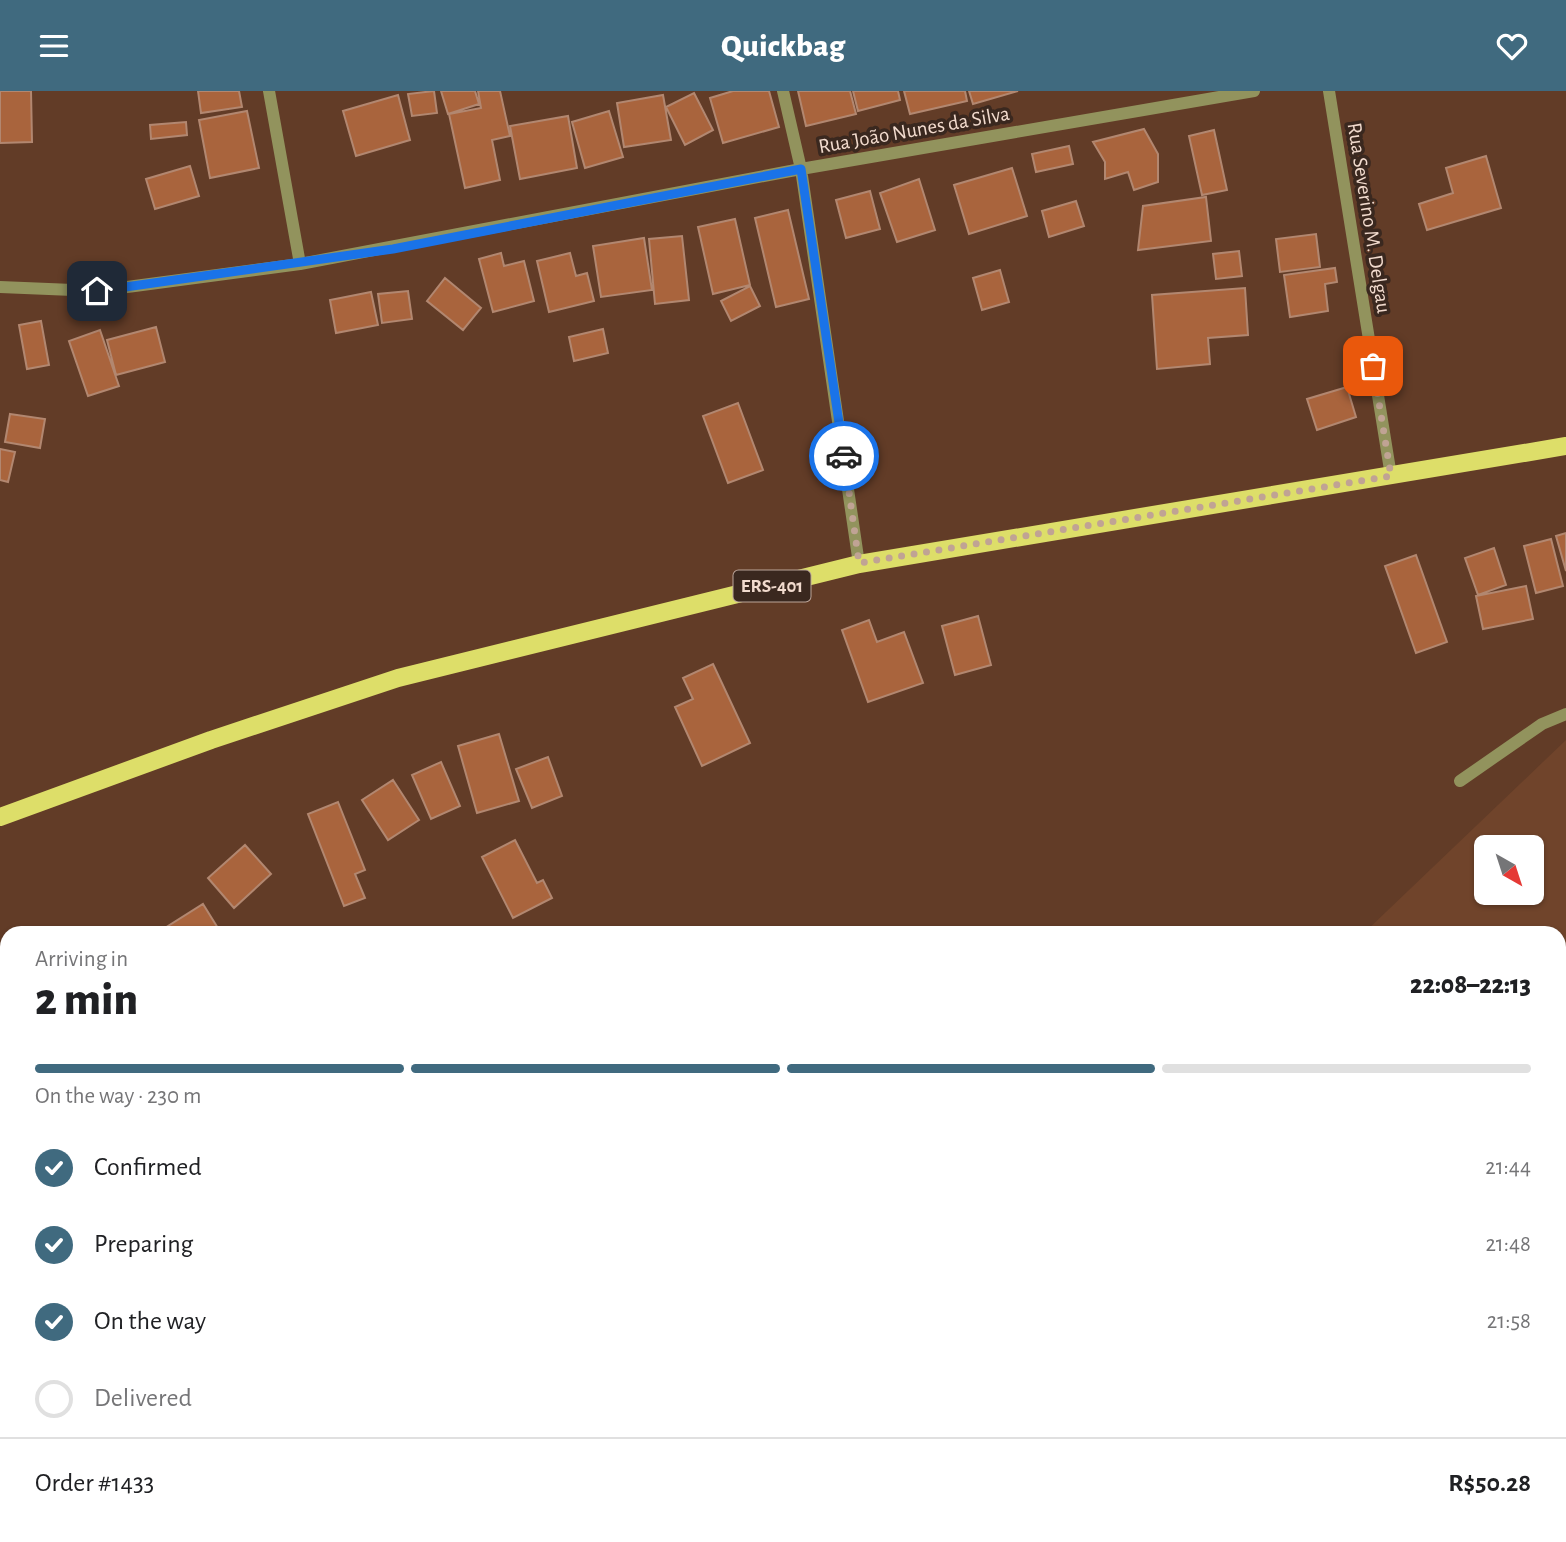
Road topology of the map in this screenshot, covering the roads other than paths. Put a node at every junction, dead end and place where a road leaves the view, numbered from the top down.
1 (269, 91) edge
2 (783, 91) edge
3 (1254, 91) edge
4 (1329, 91) edge
5 (801, 169) junction
6 (300, 264) junction
7 (0, 287) edge
8 (1566, 446) edge
9 (1391, 476) junction
10 (859, 563) junction
11 (1566, 714) edge
12 (1460, 781) dead end
13 (0, 817) edge

1 - 6 street
2 - 5 street
3 - 5 street, Rua João Nunes da Silva
4 - 9 street, Rua Severino M. Delgau
5 - 6 street, Rua João Nunes da Silva
5 - 10 street
6 - 7 street, Rua João Nunes da Silva
8 - 9 main road, ERS-401
9 - 10 main road, ERS-401
10 - 13 main road, ERS-401
11 - 12 street

